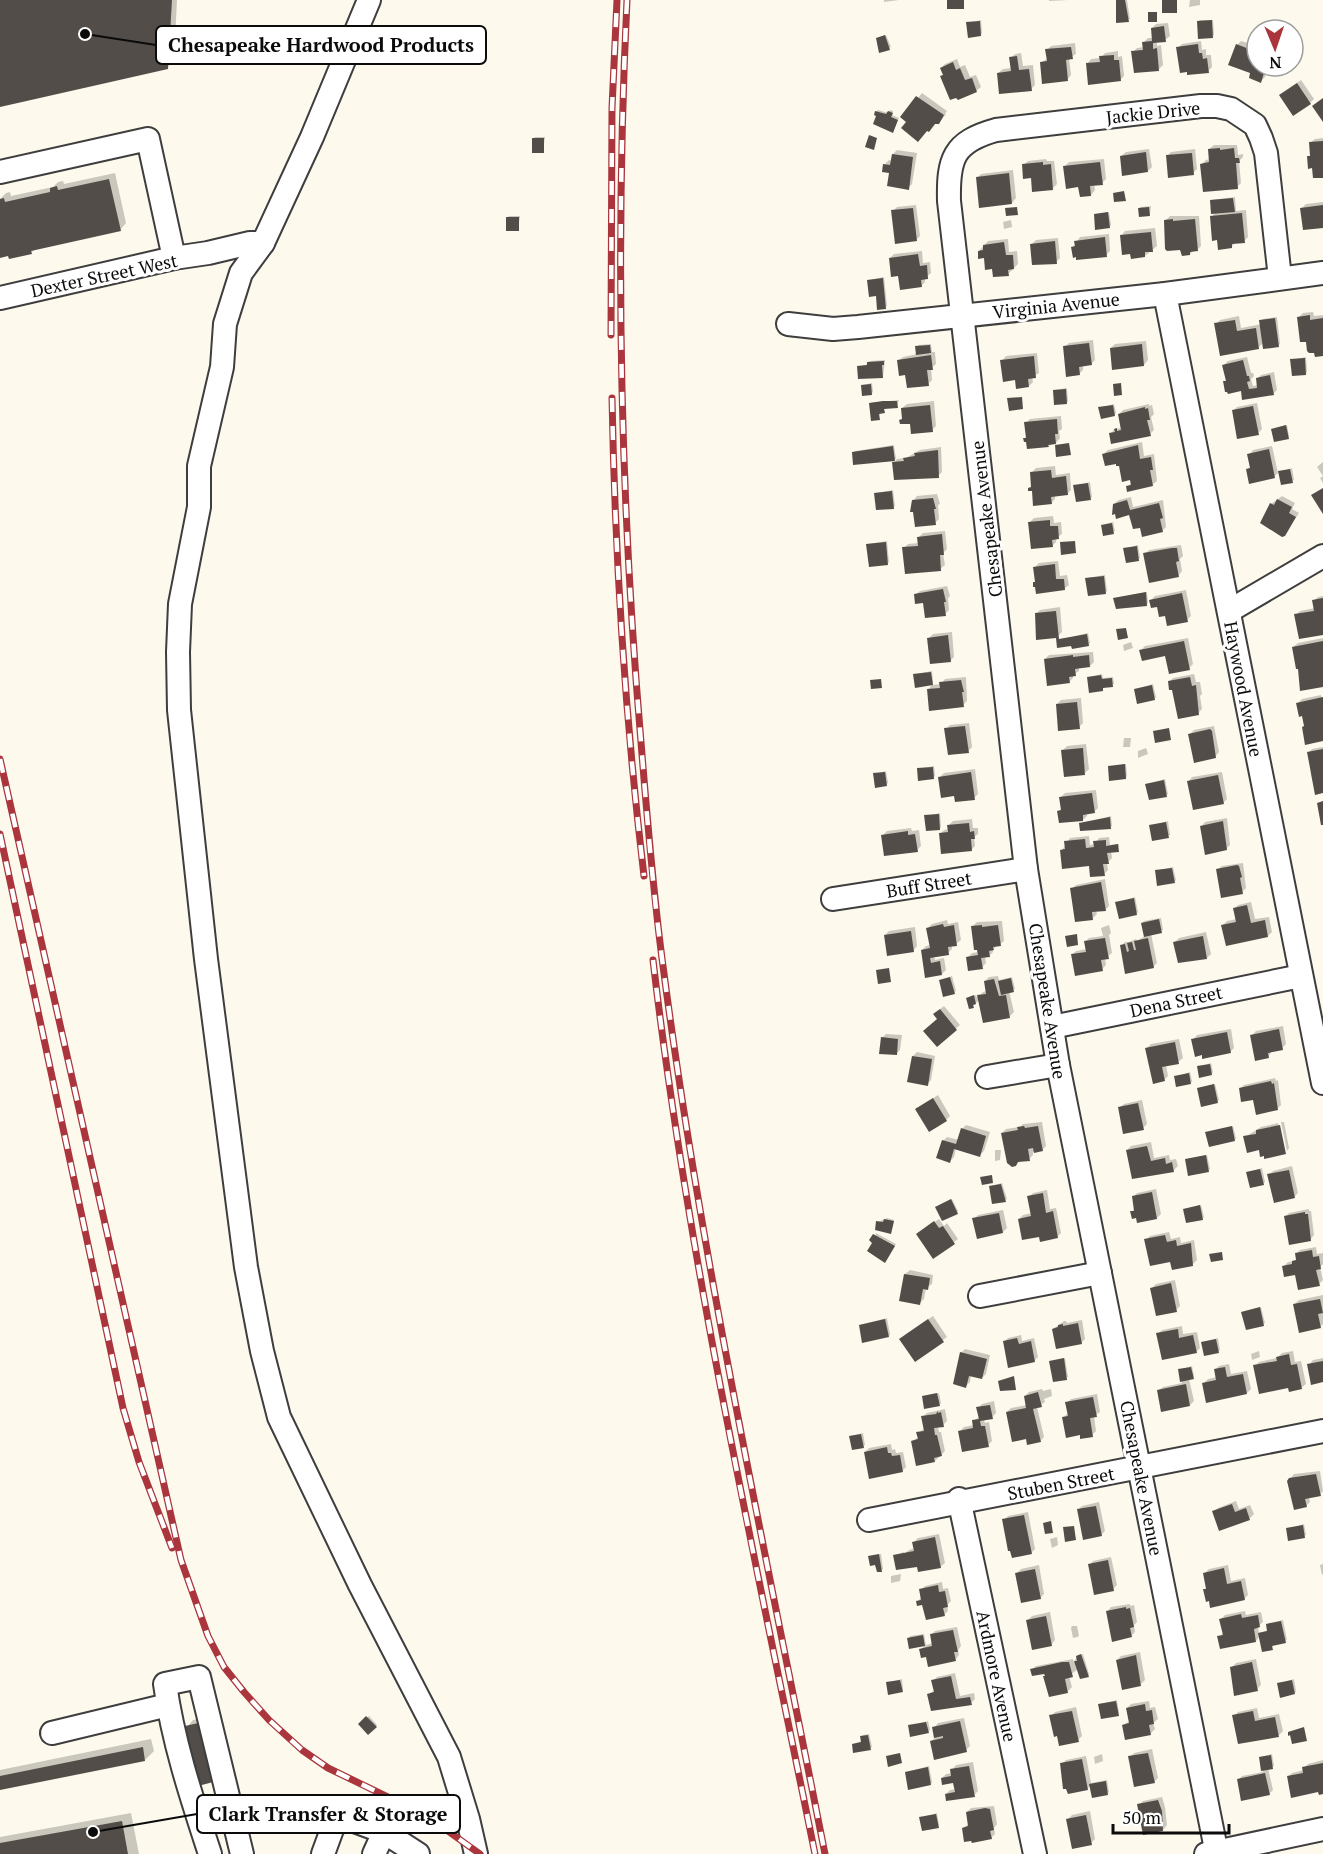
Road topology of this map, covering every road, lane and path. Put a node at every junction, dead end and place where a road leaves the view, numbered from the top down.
1 (369, 0) edge
2 (966, 143) joint
3 (0, 172) edge
4 (263, 243) junction
5 (174, 258) junction
6 (1323, 273) edge
7 (1280, 278) junction
8 (1165, 294) junction
9 (0, 298) edge
10 (962, 315) junction
11 (788, 324) dead end
12 (1323, 556) edge
13 (1229, 611) junction
14 (1026, 869) junction
15 (833, 899) dead end
16 (1301, 976) junction
17 (1052, 1027) junction
18 (1058, 1065) junction
19 (987, 1077) dead end
20 (1323, 1083) edge
21 (1100, 1273) junction
22 (980, 1296) dead end
23 (1323, 1431) edge
24 (1140, 1467) junction
25 (960, 1501) junction
26 (869, 1520) dead end
27 (168, 1706) junction
28 (52, 1733) dead end
29 (1323, 1829) edge
30 (384, 1832) junction
31 (1213, 1853) edge
32 (210, 1854) edge
33 (242, 1854) edge
34 (322, 1854) edge
35 (374, 1854) edge
36 (418, 1854) edge
37 (476, 1854) edge
38 (1035, 1854) edge

1 - 4 street
2 - 7 street, Jackie Drive
2 - 10 street, Chesapeake Avenue
3 - 5 street
4 - 5 street, Dexter Street West
4 - 37 street
5 - 9 street, Dexter Street West
6 - 7 street, Virginia Avenue
7 - 8 street, Virginia Avenue
8 - 10 street, Virginia Avenue
8 - 13 street, Haywood Avenue
10 - 11 street, Virginia Avenue
10 - 14 street, Chesapeake Avenue
12 - 13 street
13 - 16 street, Haywood Avenue
14 - 15 street, Buff Street
14 - 17 street, Chesapeake Avenue
16 - 17 street, Dena Street
16 - 20 street, Haywood Avenue
17 - 18 street, Chesapeake Avenue
18 - 19 street
18 - 21 street, Chesapeake Avenue
21 - 22 street
21 - 24 street, Chesapeake Avenue
23 - 24 street, Stuben Street
24 - 25 street, Stuben Street
24 - 31 street, Chesapeake Avenue
25 - 26 street, Stuben Street
25 - 38 street, Ardmore Avenue
27 - 28 street
27 - 32 street
27 - 33 street
29 - 31 street
30 - 34 street
30 - 35 street
30 - 36 street

